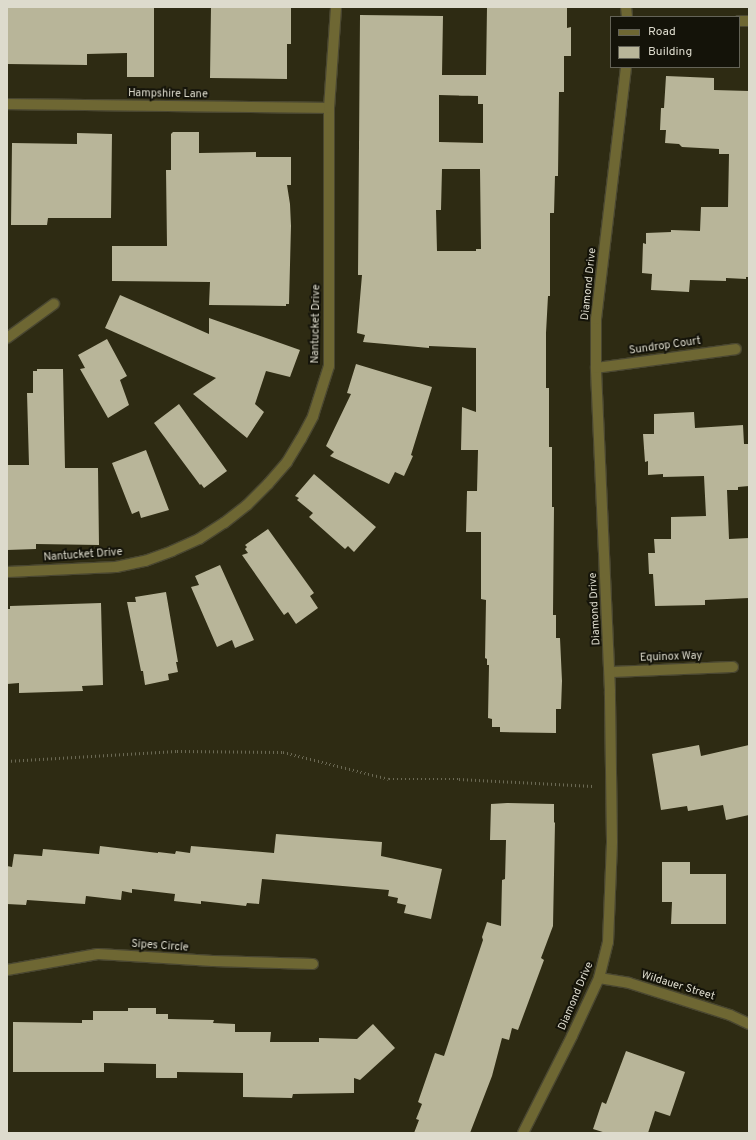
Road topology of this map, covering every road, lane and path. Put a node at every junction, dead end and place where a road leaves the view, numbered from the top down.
1 (336, 7) edge
2 (626, 68) edge
3 (7, 104) edge
4 (329, 108) junction
5 (54, 304) dead end
6 (7, 338) edge
7 (736, 348) dead end
8 (596, 368) junction
9 (7, 572) edge
10 (733, 667) dead end
11 (610, 672) junction
12 (7, 761) edge
13 (612, 788) junction
14 (313, 964) dead end
15 (7, 970) edge
16 (599, 978) junction
17 (749, 1024) edge
18 (523, 1133) edge

1 - 4 street, Nantucket Drive
2 - 8 street, Diamond Drive
3 - 4 street, Hampshire Lane
4 - 9 street, Nantucket Drive
5 - 6 street
7 - 8 street, Sundrop Court
8 - 11 street, Diamond Drive
10 - 11 street, Equinox Way
11 - 13 street, Diamond Drive
12 - 13 path
13 - 16 street, Diamond Drive
14 - 15 street, Sipes Circle
16 - 17 street, Wildauer Street
16 - 18 street, Diamond Drive

